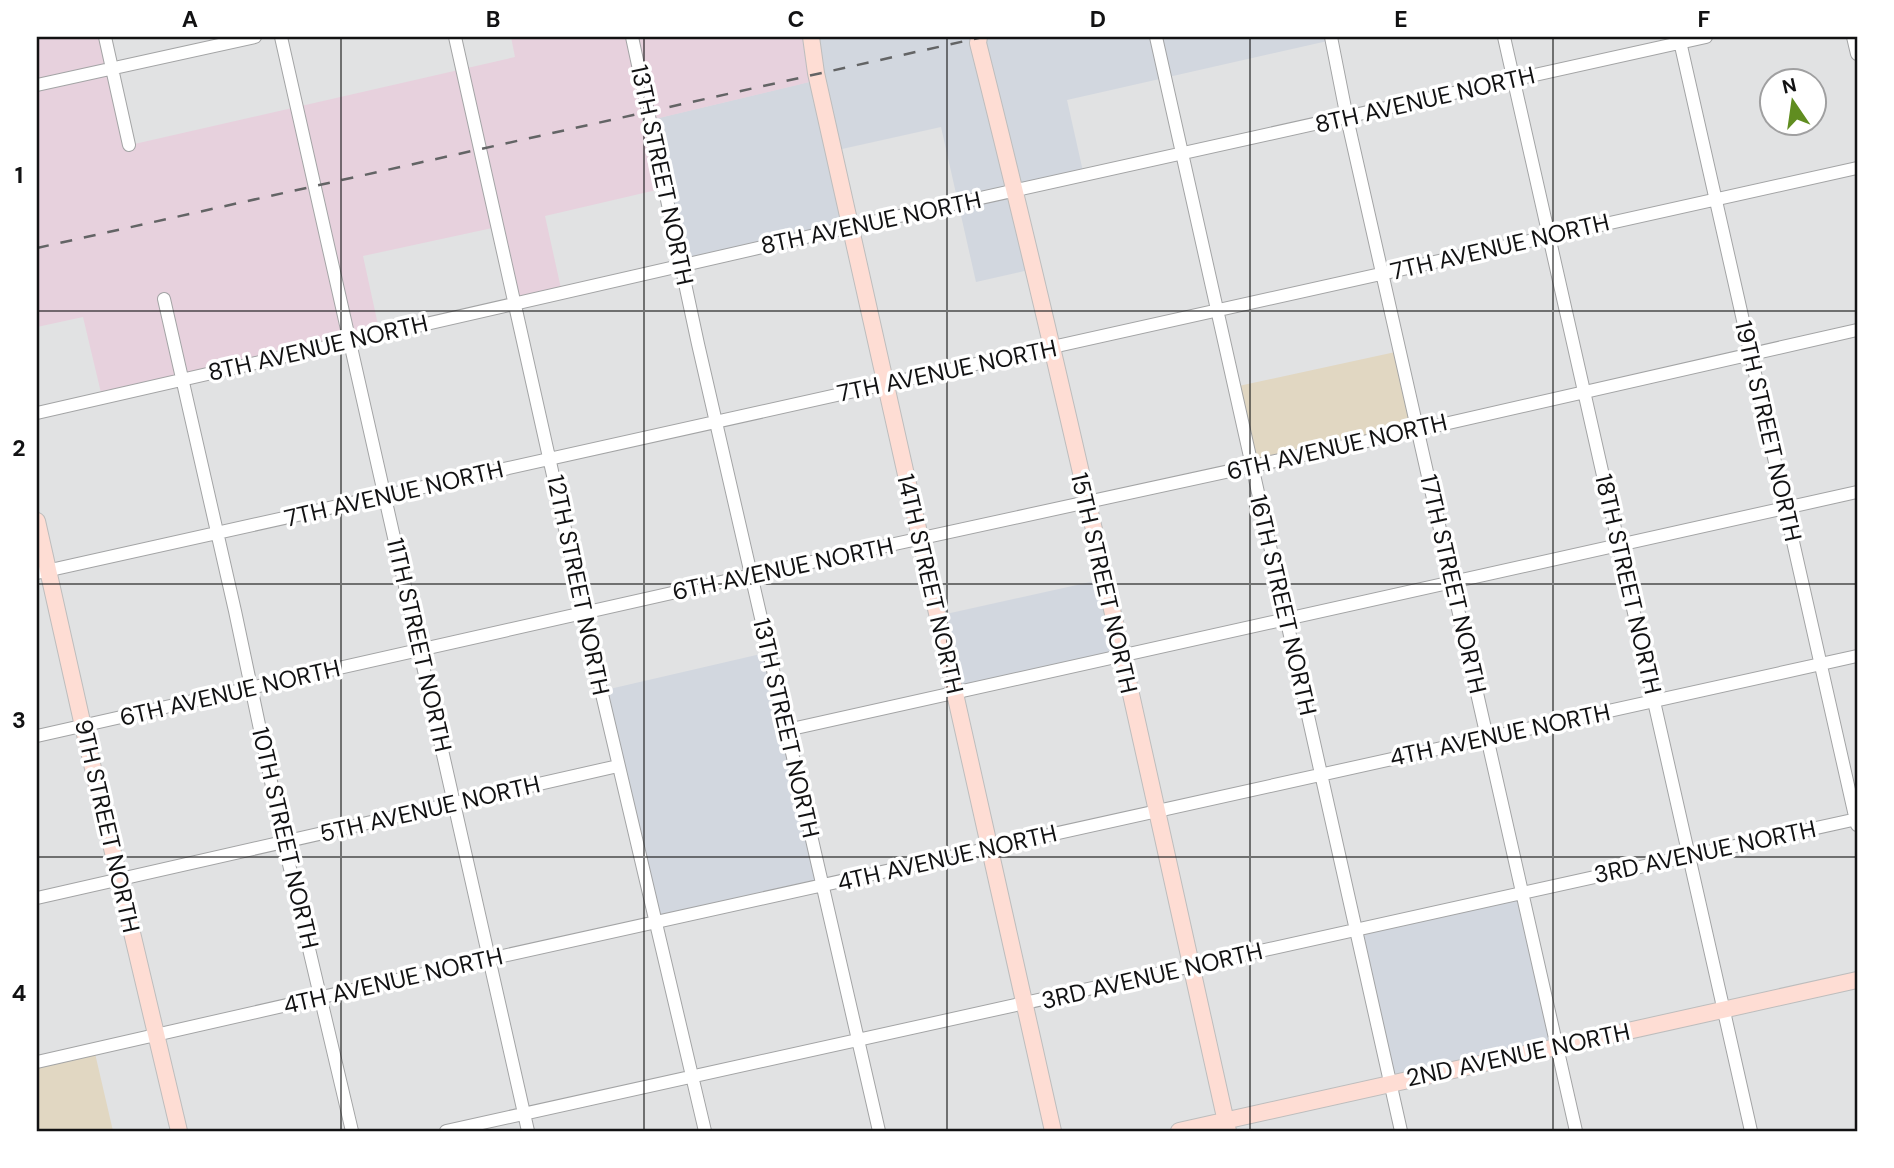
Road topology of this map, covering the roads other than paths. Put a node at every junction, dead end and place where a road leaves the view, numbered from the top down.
1 (105, 37) edge
2 (255, 37) edge
3 (281, 37) edge
4 (455, 37) edge
5 (632, 37) edge
6 (811, 37) edge
7 (979, 37) edge
8 (1156, 37) edge
9 (1331, 37) edge
10 (1504, 37) edge
11 (1706, 37) edge
12 (1853, 37) edge
13 (1680, 39) edge
14 (1857, 54) edge
15 (111, 68) junction
16 (1513, 81) junction
17 (37, 85) edge
18 (1347, 118) junction
19 (129, 145) dead end
20 (1182, 154) junction
21 (1857, 167) edge
22 (1015, 192) junction
23 (1715, 198) junction
24 (850, 227) junction
25 (1548, 236) junction
26 (681, 266) junction
27 (1383, 274) junction
28 (164, 299) dead end
29 (514, 305) junction
30 (1217, 311) junction
31 (1857, 330) edge
32 (349, 341) junction
33 (1051, 348) junction
34 (1751, 354) junction
35 (182, 379) junction
36 (885, 384) junction
37 (1584, 391) junction
38 (37, 413) edge
39 (716, 421) junction
40 (1418, 430) junction
41 (550, 458) junction
42 (1252, 466) junction
43 (1857, 492) edge
44 (384, 496) junction
45 (1087, 503) junction
46 (1784, 509) junction
47 (37, 521) edge
48 (218, 534) junction
49 (920, 539) junction
50 (1619, 545) junction
51 (42, 572) edge
52 (752, 575) junction
53 (1453, 583) junction
54 (584, 612) junction
55 (1286, 619) junction
56 (419, 649) junction
57 (1121, 656) junction
58 (1857, 656) edge
59 (1821, 664) junction
60 (251, 689) junction
61 (954, 693) junction
62 (1655, 701) junction
63 (83, 726) junction
64 (787, 730) junction
65 (37, 736) edge
66 (1488, 738) junction
67 (618, 766) junction
68 (1320, 774) junction
69 (454, 803) junction
70 (1156, 811) junction
71 (1857, 821) edge
72 (284, 843) junction
73 (990, 849) junction
74 (1689, 856) junction
75 (120, 880) junction
76 (822, 886) junction
77 (1523, 893) junction
78 (37, 898) edge
79 (655, 923) junction
80 (1356, 930) junction
81 (489, 959) junction
82 (1192, 966) junction
83 (1857, 980) edge
84 (321, 998) junction
85 (1025, 1004) junction
86 (1723, 1011) junction
87 (157, 1035) junction
88 (858, 1040) junction
89 (1557, 1047) junction
90 (37, 1062) edge
91 (693, 1078) junction
92 (1390, 1084) junction
93 (524, 1114) junction
94 (1226, 1126) edge
95 (179, 1131) edge
96 (352, 1131) edge
97 (446, 1131) edge
98 (528, 1131) edge
99 (705, 1131) edge
100 (879, 1131) edge
101 (1053, 1131) edge
102 (1179, 1131) edge
103 (1401, 1131) edge
104 (1576, 1131) edge
105 (1751, 1131) edge

1 - 15 street
2 - 15 street
3 - 32 street, 11TH STREET NORTH
4 - 29 street, 12TH STREET NORTH
5 - 26 street, 13TH STREET NORTH
6 - 24 main road, 14TH STREET NORTH
7 - 22 main road, 15TH STREET NORTH
8 - 20 street, 16TH STREET NORTH
9 - 18 street, 17TH STREET NORTH
10 - 16 street, 18TH STREET NORTH
11 - 13 street, 8TH AVENUE NORTH
12 - 14 street
13 - 16 street, 8TH AVENUE NORTH
13 - 23 street, 19TH STREET NORTH
15 - 17 street
15 - 19 street
16 - 18 street, 8TH AVENUE NORTH
16 - 25 street, 18TH STREET NORTH
18 - 20 street, 8TH AVENUE NORTH
18 - 27 street, 17TH STREET NORTH
20 - 22 street, 8TH AVENUE NORTH
20 - 30 street, 16TH STREET NORTH
21 - 23 street, 7TH AVENUE NORTH
22 - 24 street, 8TH AVENUE NORTH
22 - 33 main road, 15TH STREET NORTH
23 - 25 street, 7TH AVENUE NORTH
23 - 34 street, 19TH STREET NORTH
24 - 26 street, 8TH AVENUE NORTH
24 - 36 main road, 14TH STREET NORTH
25 - 27 street, 7TH AVENUE NORTH
25 - 37 street, 18TH STREET NORTH
26 - 29 street, 8TH AVENUE NORTH
26 - 39 street, 13TH STREET NORTH
27 - 30 street, 7TH AVENUE NORTH
27 - 40 street, 17TH STREET NORTH
28 - 35 street, 10TH STREET NORTH
29 - 32 street, 8TH AVENUE NORTH
29 - 41 street, 12TH STREET NORTH
30 - 33 street, 7TH AVENUE NORTH
30 - 42 street, 16TH STREET NORTH
31 - 34 street, 6TH AVENUE NORTH
32 - 35 street, 8TH AVENUE NORTH
32 - 44 street, 11TH STREET NORTH
33 - 36 street, 7TH AVENUE NORTH
33 - 45 main road, 15TH STREET NORTH
34 - 37 street, 6TH AVENUE NORTH
34 - 46 street, 19TH STREET NORTH
35 - 38 street, 8TH AVENUE NORTH
35 - 48 street, 10TH STREET NORTH
36 - 39 street, 7TH AVENUE NORTH
36 - 49 main road, 14TH STREET NORTH
37 - 40 street, 6TH AVENUE NORTH
37 - 50 street, 18TH STREET NORTH
39 - 41 street, 7TH AVENUE NORTH
39 - 52 street, 13TH STREET NORTH
40 - 42 street, 6TH AVENUE NORTH
40 - 53 street, 17TH STREET NORTH
41 - 44 street, 7TH AVENUE NORTH
41 - 54 street, 12TH STREET NORTH
42 - 45 street, 6TH AVENUE NORTH
42 - 55 street, 16TH STREET NORTH
43 - 46 street
44 - 48 street, 7TH AVENUE NORTH
44 - 56 street, 11TH STREET NORTH
45 - 49 street, 6TH AVENUE NORTH
45 - 57 main road, 15TH STREET NORTH
46 - 50 street
46 - 59 street, 19TH STREET NORTH
47 - 51 main road, 9TH STREET NORTH
48 - 51 street, 7TH AVENUE NORTH
48 - 60 street, 10TH STREET NORTH
49 - 52 street, 6TH AVENUE NORTH
49 - 61 main road, 14TH STREET NORTH
50 - 53 street
50 - 62 street, 18TH STREET NORTH
51 - 63 main road, 9TH STREET NORTH
52 - 54 street, 6TH AVENUE NORTH
52 - 64 street, 13TH STREET NORTH
53 - 55 street
53 - 66 street, 17TH STREET NORTH
54 - 56 street, 6TH AVENUE NORTH
54 - 67 street, 12TH STREET NORTH
55 - 57 street
55 - 68 street, 16TH STREET NORTH
56 - 60 street, 6TH AVENUE NORTH
56 - 69 street, 11TH STREET NORTH
57 - 61 street
57 - 70 main road, 15TH STREET NORTH
58 - 59 street, 4TH AVENUE NORTH
59 - 62 street, 4TH AVENUE NORTH
59 - 71 street, 19TH STREET NORTH
60 - 63 street, 6TH AVENUE NORTH
60 - 72 street, 10TH STREET NORTH
61 - 64 street
61 - 73 main road, 14TH STREET NORTH
62 - 66 street, 4TH AVENUE NORTH
62 - 74 street, 18TH STREET NORTH
63 - 65 street, 6TH AVENUE NORTH
63 - 75 main road, 9TH STREET NORTH
64 - 76 street, 13TH STREET NORTH
66 - 68 street, 4TH AVENUE NORTH
66 - 77 street, 17TH STREET NORTH
67 - 69 street, 5TH AVENUE NORTH
67 - 79 street, 12TH STREET NORTH
68 - 70 street, 4TH AVENUE NORTH
68 - 80 street, 16TH STREET NORTH
69 - 72 street, 5TH AVENUE NORTH
69 - 81 street, 11TH STREET NORTH
70 - 73 street, 4TH AVENUE NORTH
70 - 82 main road, 15TH STREET NORTH
71 - 74 street, 3RD AVENUE NORTH
72 - 75 street, 5TH AVENUE NORTH
72 - 84 street, 10TH STREET NORTH
73 - 76 street, 4TH AVENUE NORTH
73 - 85 main road, 14TH STREET NORTH
74 - 77 street, 3RD AVENUE NORTH
74 - 86 street, 18TH STREET NORTH
75 - 78 street, 5TH AVENUE NORTH
75 - 87 main road, 9TH STREET NORTH
76 - 79 street, 4TH AVENUE NORTH
76 - 88 street, 13TH STREET NORTH
77 - 80 street, 3RD AVENUE NORTH
77 - 89 street, 17TH STREET NORTH
79 - 81 street, 4TH AVENUE NORTH
79 - 91 street, 12TH STREET NORTH
80 - 82 street, 3RD AVENUE NORTH
80 - 92 street, 16TH STREET NORTH
81 - 84 street, 4TH AVENUE NORTH
81 - 93 street, 11TH STREET NORTH
82 - 85 street, 3RD AVENUE NORTH
82 - 94 main road, 15TH STREET NORTH
83 - 86 main road, 2ND AVENUE NORTH
84 - 87 street, 4TH AVENUE NORTH
84 - 96 street, 10TH STREET NORTH
85 - 88 street, 3RD AVENUE NORTH
85 - 101 main road, 14TH STREET NORTH
86 - 89 main road, 2ND AVENUE NORTH
86 - 105 street, 18TH STREET NORTH
87 - 90 street, 4TH AVENUE NORTH
87 - 95 main road, 9TH STREET NORTH
88 - 91 street, 3RD AVENUE NORTH
88 - 100 street, 13TH STREET NORTH
89 - 92 main road, 2ND AVENUE NORTH
89 - 104 street, 17TH STREET NORTH
91 - 93 street, 3RD AVENUE NORTH
91 - 99 street, 12TH STREET NORTH
92 - 94 main road, 2ND AVENUE NORTH
92 - 103 street, 16TH STREET NORTH
93 - 97 street, 3RD AVENUE NORTH
93 - 98 street, 11TH STREET NORTH
94 - 102 main road, 2ND AVENUE NORTH

